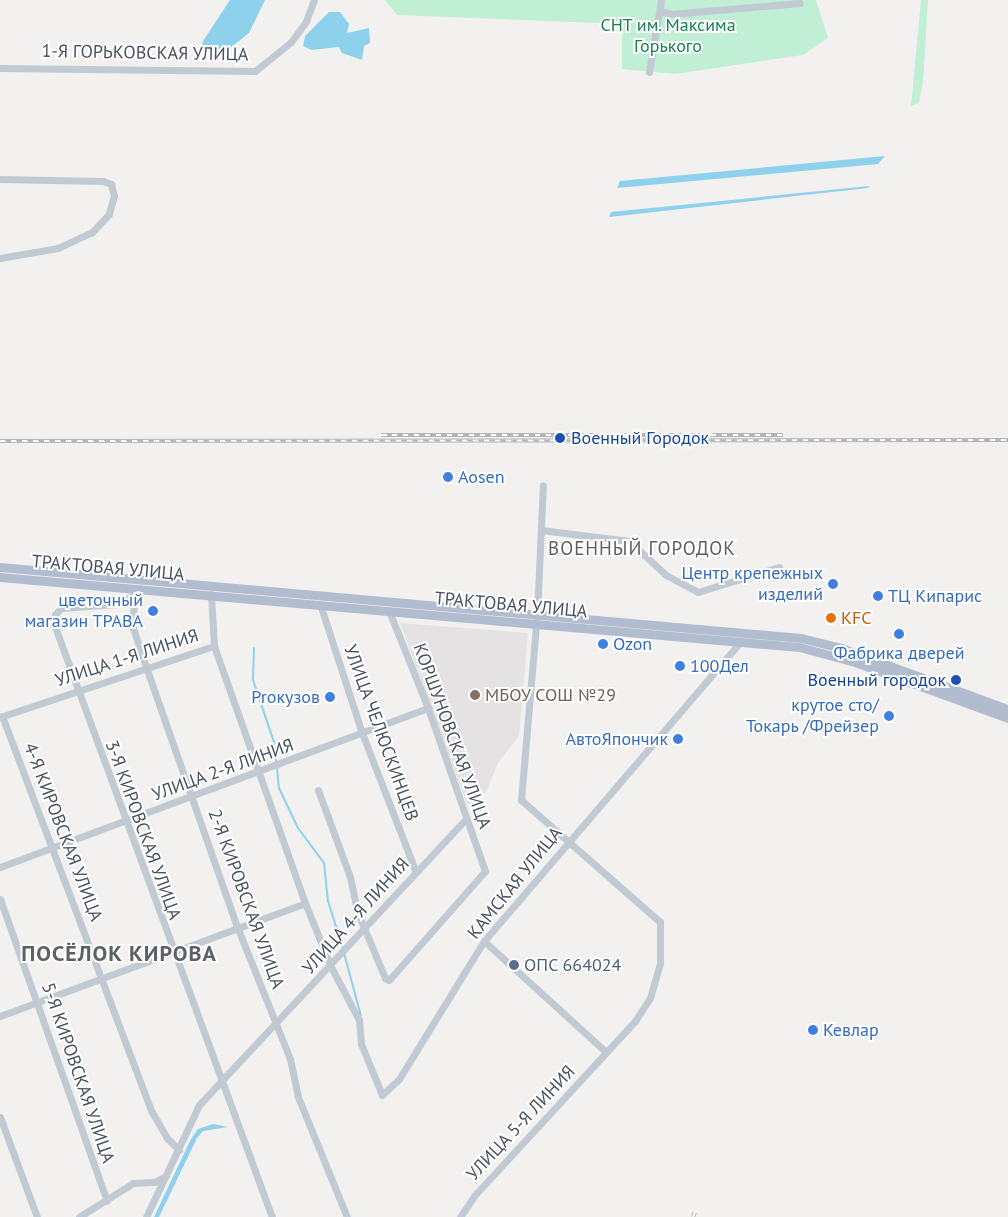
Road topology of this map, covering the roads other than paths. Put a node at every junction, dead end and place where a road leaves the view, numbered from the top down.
1 (314, 0) edge
2 (661, 0) edge
3 (800, 3) dead end
4 (660, 11) junction
5 (0, 68) edge
6 (649, 72) dead end
7 (0, 179) edge
8 (0, 258) edge
9 (542, 485) dead end
10 (541, 530) junction
11 (0, 566) edge
12 (779, 567) dead end
13 (0, 577) edge
14 (134, 591) junction
15 (211, 594) junction
16 (320, 604) junction
17 (389, 611) junction
18 (537, 619) junction
19 (741, 641) junction
20 (214, 646) junction
21 (146, 667) junction
22 (76, 689) junction
23 (979, 703) junction
24 (428, 708) junction
25 (1008, 709) edge
26 (1, 716) edge
27 (1008, 718) edge
28 (362, 733) junction
29 (260, 773) junction
30 (318, 790) dead end
31 (194, 798) junction
32 (466, 819) junction
33 (124, 822) junction
34 (567, 843) junction
35 (53, 847) junction
36 (0, 867) edge
37 (416, 872) junction
38 (0, 899) edge
39 (305, 903) junction
40 (366, 928) junction
41 (238, 929) junction
42 (484, 941) junction
43 (173, 953) junction
44 (331, 967) junction
45 (104, 978) junction
46 (37, 1003) junction
47 (0, 1016) edge
48 (276, 1025) junction
49 (605, 1051) junction
50 (220, 1084) junction
51 (0, 1117) edge
52 (179, 1150) junction
53 (166, 1176) junction
54 (107, 1200) junction
55 (37, 1217) edge
56 (79, 1217) edge
57 (146, 1217) edge
58 (272, 1217) edge
59 (347, 1217) edge
60 (460, 1217) edge

1 - 5 street, 1-Я ГОРЬКОВСКАЯ УЛИЦА
2 - 4 street
3 - 4 street
4 - 6 street
7 - 8 street
9 - 10 street
10 - 12 street
10 - 18 street
11 - 18 main road, ТРАКТОВАЯ УЛИЦА
13 - 14 main road, ТРАКТОВАЯ УЛИЦА
14 - 15 main road, ТРАКТОВАЯ УЛИЦА
14 - 21 street, 2-Я КИРОВСКАЯ УЛИЦА
14 - 22 street, 3-Я КИРОВСКАЯ УЛИЦА
15 - 16 main road, ТРАКТОВАЯ УЛИЦА
15 - 20 street, УЛИЦА 1-Я ЛИНИЯ
16 - 17 main road, ТРАКТОВАЯ УЛИЦА
16 - 28 street, УЛИЦА ЧЕЛЮСКИНЦЕВ
17 - 18 main road, ТРАКТОВАЯ УЛИЦА
17 - 24 street, КОРШУНОВСКАЯ УЛИЦА
18 - 19 main road, ТРАКТОВАЯ УЛИЦА
18 - 23 main road, ТРАКТОВАЯ УЛИЦА
18 - 34 street
19 - 23 main road, ТРАКТОВАЯ УЛИЦА
19 - 34 street, КАМСКАЯ УЛИЦА
20 - 21 street, УЛИЦА 1-Я ЛИНИЯ
20 - 29 street
21 - 22 street, УЛИЦА 1-Я ЛИНИЯ
21 - 31 street, 2-Я КИРОВСКАЯ УЛИЦА
22 - 26 street, УЛИЦА 1-Я ЛИНИЯ
22 - 33 street, 3-Я КИРОВСКАЯ УЛИЦА
23 - 25 main road, ТРАКТОВАЯ УЛИЦА
23 - 27 main road, ТРАКТОВАЯ УЛИЦА
24 - 28 street, УЛИЦА 2-Я ЛИНИЯ
24 - 32 street, КОРШУНОВСКАЯ УЛИЦА
26 - 35 street, 4-Я КИРОВСКАЯ УЛИЦА
28 - 29 street, УЛИЦА 2-Я ЛИНИЯ
28 - 37 street, УЛИЦА ЧЕЛЮСКИНЦЕВ
29 - 31 street, УЛИЦА 2-Я ЛИНИЯ
29 - 39 street
30 - 40 street
31 - 33 street, УЛИЦА 2-Я ЛИНИЯ
31 - 41 street, 2-Я КИРОВСКАЯ УЛИЦА
32 - 37 street, УЛИЦА 4-Я ЛИНИЯ
32 - 40 street, КОРШУНОВСКАЯ УЛИЦА
33 - 35 street, УЛИЦА 2-Я ЛИНИЯ
33 - 43 street, 3-Я КИРОВСКАЯ УЛИЦА
34 - 42 street, КАМСКАЯ УЛИЦА
34 - 49 street, УЛИЦА 5-Я ЛИНИЯ
35 - 36 street, УЛИЦА 2-Я ЛИНИЯ
35 - 45 street, 4-Я КИРОВСКАЯ УЛИЦА
37 - 40 street, УЛИЦА 4-Я ЛИНИЯ
38 - 46 street, 5-Я КИРОВСКАЯ УЛИЦА
39 - 41 street
39 - 44 street
40 - 44 street, УЛИЦА 4-Я ЛИНИЯ
41 - 43 street
41 - 48 street, 2-Я КИРОВСКАЯ УЛИЦА
42 - 44 street, КАМСКАЯ УЛИЦА
42 - 49 street
43 - 45 street
43 - 50 street, 3-Я КИРОВСКАЯ УЛИЦА
44 - 48 street, УЛИЦА 4-Я ЛИНИЯ
45 - 46 street
45 - 52 street, 4-Я КИРОВСКАЯ УЛИЦА
46 - 47 street
46 - 54 street, 5-Я КИРОВСКАЯ УЛИЦА
48 - 50 street, УЛИЦА 4-Я ЛИНИЯ
48 - 59 street, 2-Я КИРОВСКАЯ УЛИЦА
49 - 60 street, УЛИЦА 5-Я ЛИНИЯ
50 - 52 street, УЛИЦА 4-Я ЛИНИЯ
50 - 58 street, 3-Я КИРОВСКАЯ УЛИЦА
51 - 55 street
52 - 53 street, УЛИЦА 4-Я ЛИНИЯ
53 - 54 street
53 - 57 street, УЛИЦА 4-Я ЛИНИЯ
54 - 56 street

